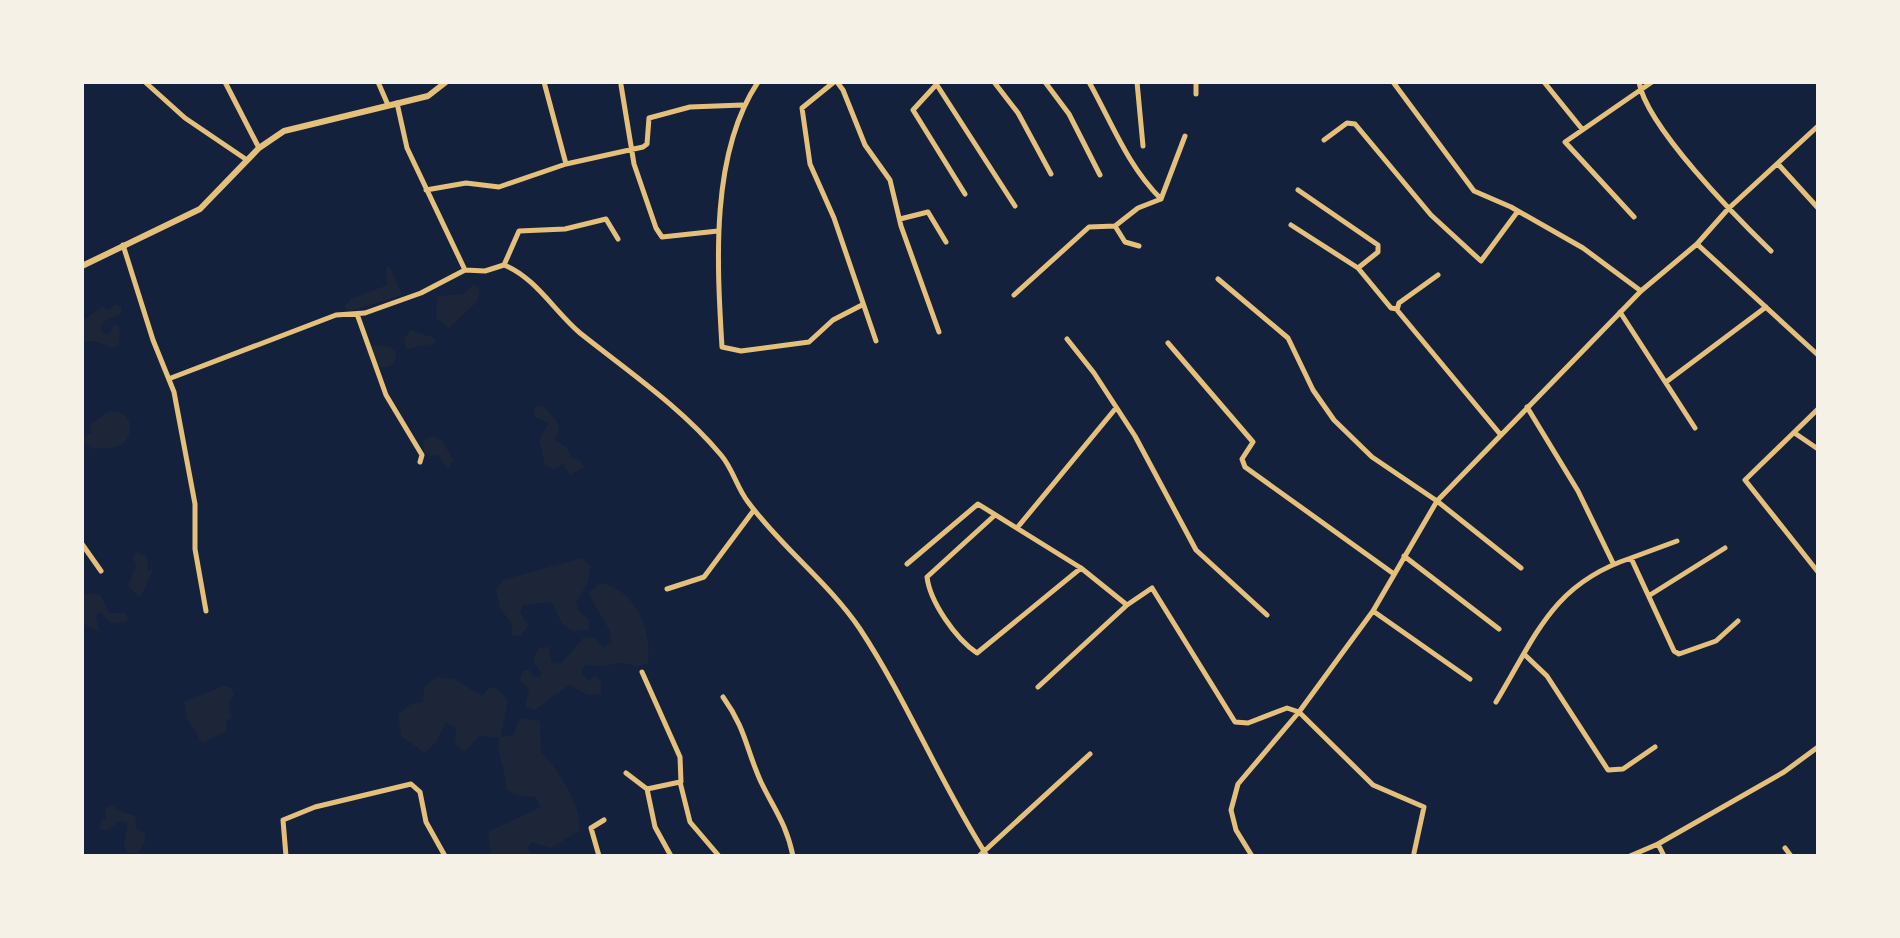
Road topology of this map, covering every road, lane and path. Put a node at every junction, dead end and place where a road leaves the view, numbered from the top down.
1 (145, 82) edge
2 (225, 82) edge
3 (378, 82) edge
4 (446, 82) edge
5 (544, 82) edge
6 (758, 82) edge
7 (836, 82) edge
8 (994, 82) edge
9 (1045, 82) edge
10 (1089, 82) edge
11 (1137, 82) edge
12 (1196, 82) edge
13 (1393, 82) edge
14 (1544, 82) edge
15 (1639, 82) edge
16 (1652, 82) edge
17 (623, 83) edge
18 (935, 84) edge
19 (1640, 90) junction
20 (1196, 94) dead end
21 (397, 102) junction
22 (388, 105) junction
23 (742, 105) junction
24 (1818, 126) edge
25 (1582, 129) junction
26 (1185, 136) dead end
27 (1324, 140) dead end
28 (1143, 146) dead end
29 (259, 148) junction
30 (634, 150) junction
31 (247, 160) junction
32 (566, 164) junction
33 (1778, 164) junction
34 (1051, 174) dead end
35 (1100, 175) dead end
36 (426, 190) junction
37 (1298, 190) dead end
38 (965, 194) dead end
39 (1161, 199) junction
40 (1015, 206) dead end
41 (1818, 208) edge
42 (1728, 209) junction
43 (1518, 211) junction
44 (1634, 217) dead end
45 (900, 219) junction
46 (1291, 225) dead end
47 (1115, 226) junction
48 (718, 231) junction
49 (618, 239) dead end
50 (946, 242) dead end
51 (1697, 244) junction
52 (123, 245) junction
53 (1139, 246) dead end
54 (1771, 251) dead end
55 (504, 265) junction
56 (82, 266) edge
57 (1358, 268) junction
58 (465, 270) junction
59 (1438, 275) dead end
60 (1218, 279) dead end
61 (1641, 291) junction
62 (1014, 295) dead end
63 (862, 305) junction
64 (1766, 307) junction
65 (1397, 309) junction
66 (1620, 312) junction
67 (357, 314) junction
68 (939, 332) dead end
69 (1067, 339) dead end
70 (876, 341) dead end
71 (1168, 343) dead end
72 (1818, 355) edge
73 (171, 378) junction
74 (1666, 382) junction
75 (1527, 407) junction
76 (1116, 408) junction
77 (1818, 409) edge
78 (1695, 428) dead end
79 (1500, 434) junction
80 (1796, 434) junction
81 (1818, 449) edge
82 (420, 462) dead end
83 (1437, 501) junction
84 (754, 509) junction
85 (995, 515) junction
86 (1017, 528) junction
87 (1677, 541) dead end
88 (82, 544) edge
89 (1725, 548) dead end
90 (1404, 556) junction
91 (1631, 558) junction
92 (907, 564) dead end
93 (1614, 564) junction
94 (1081, 568) junction
95 (1521, 568) dead end
96 (101, 571) dead end
97 (1818, 572) edge
98 (1394, 574) junction
99 (667, 589) dead end
100 (1650, 595) junction
101 (1127, 605) junction
102 (206, 611) dead end
103 (1373, 611) junction
104 (1267, 615) dead end
105 (1738, 621) dead end
106 (1499, 629) dead end
107 (1525, 655) junction
108 (642, 672) dead end
109 (1470, 679) dead end
110 (1038, 687) dead end
111 (723, 697) dead end
112 (1496, 702) dead end
113 (1299, 712) junction
114 (1655, 747) dead end
115 (1818, 747) edge
116 (1090, 754) dead end
117 (626, 773) dead end
118 (681, 783) junction
119 (647, 789) junction
120 (604, 820) dead end
121 (1658, 844) junction
122 (1785, 848) dead end
123 (1414, 853) dead end
124 (983, 854) edge
125 (286, 856) edge
126 (445, 856) edge
127 (599, 856) edge
128 (671, 856) edge
129 (719, 856) edge
130 (793, 856) edge
131 (1252, 856) edge
132 (1630, 856) edge
133 (1664, 856) edge
134 (1791, 856) edge

1 - 31 street
2 - 29 street
3 - 22 street
4 - 21 street
5 - 32 street
6 - 23 street
7 - 45 street
7 - 63 street
8 - 34 street
9 - 35 street
10 - 39 street
11 - 28 street
12 - 20 street
13 - 43 street
14 - 25 street
15 - 19 street
16 - 19 street
17 - 30 street
18 - 38 street
18 - 40 street
19 - 25 street
19 - 42 street
21 - 22 street
21 - 36 street
22 - 29 street
23 - 30 street
23 - 48 street
24 - 33 street
25 - 44 street
26 - 39 street
27 - 43 street
29 - 31 street
30 - 32 street
30 - 48 street
31 - 52 street
32 - 36 street
33 - 41 street
33 - 42 street
36 - 58 street
37 - 57 street
39 - 47 street
42 - 51 street
42 - 54 street
43 - 61 street
45 - 50 street
45 - 68 street
46 - 57 street
47 - 53 street
47 - 62 street
48 - 63 street
49 - 55 street
51 - 61 street
51 - 64 street
52 - 56 street
52 - 73 street
55 - 58 street
55 - 84 street
57 - 65 street
58 - 67 street
59 - 65 street
60 - 83 street
61 - 66 street
63 - 70 street
64 - 72 street
64 - 74 street
65 - 79 street
66 - 74 street
66 - 75 street
67 - 73 street
67 - 82 street
69 - 76 street
71 - 98 street
73 - 102 street
74 - 78 street
75 - 79 street
75 - 93 street
76 - 86 street
76 - 104 street
77 - 80 street
79 - 83 street
80 - 81 street
80 - 97 street
83 - 90 street
83 - 95 street
84 - 99 street
84 - 124 street
85 - 86 street
85 - 92 street
85 - 94 street
86 - 94 street
87 - 91 street
88 - 96 street
89 - 100 street
90 - 98 street
90 - 106 street
91 - 93 street
91 - 100 street
93 - 107 street
94 - 101 street
98 - 103 street
100 - 105 street
101 - 110 street
101 - 113 street
103 - 109 street
103 - 113 street
107 - 112 street
107 - 114 street
108 - 118 street
111 - 130 street
113 - 123 street
113 - 131 street
115 - 121 street
116 - 124 street
117 - 119 street
118 - 119 street
118 - 129 street
119 - 128 street
120 - 127 street
121 - 132 street
121 - 133 street
122 - 134 street
125 - 126 street

